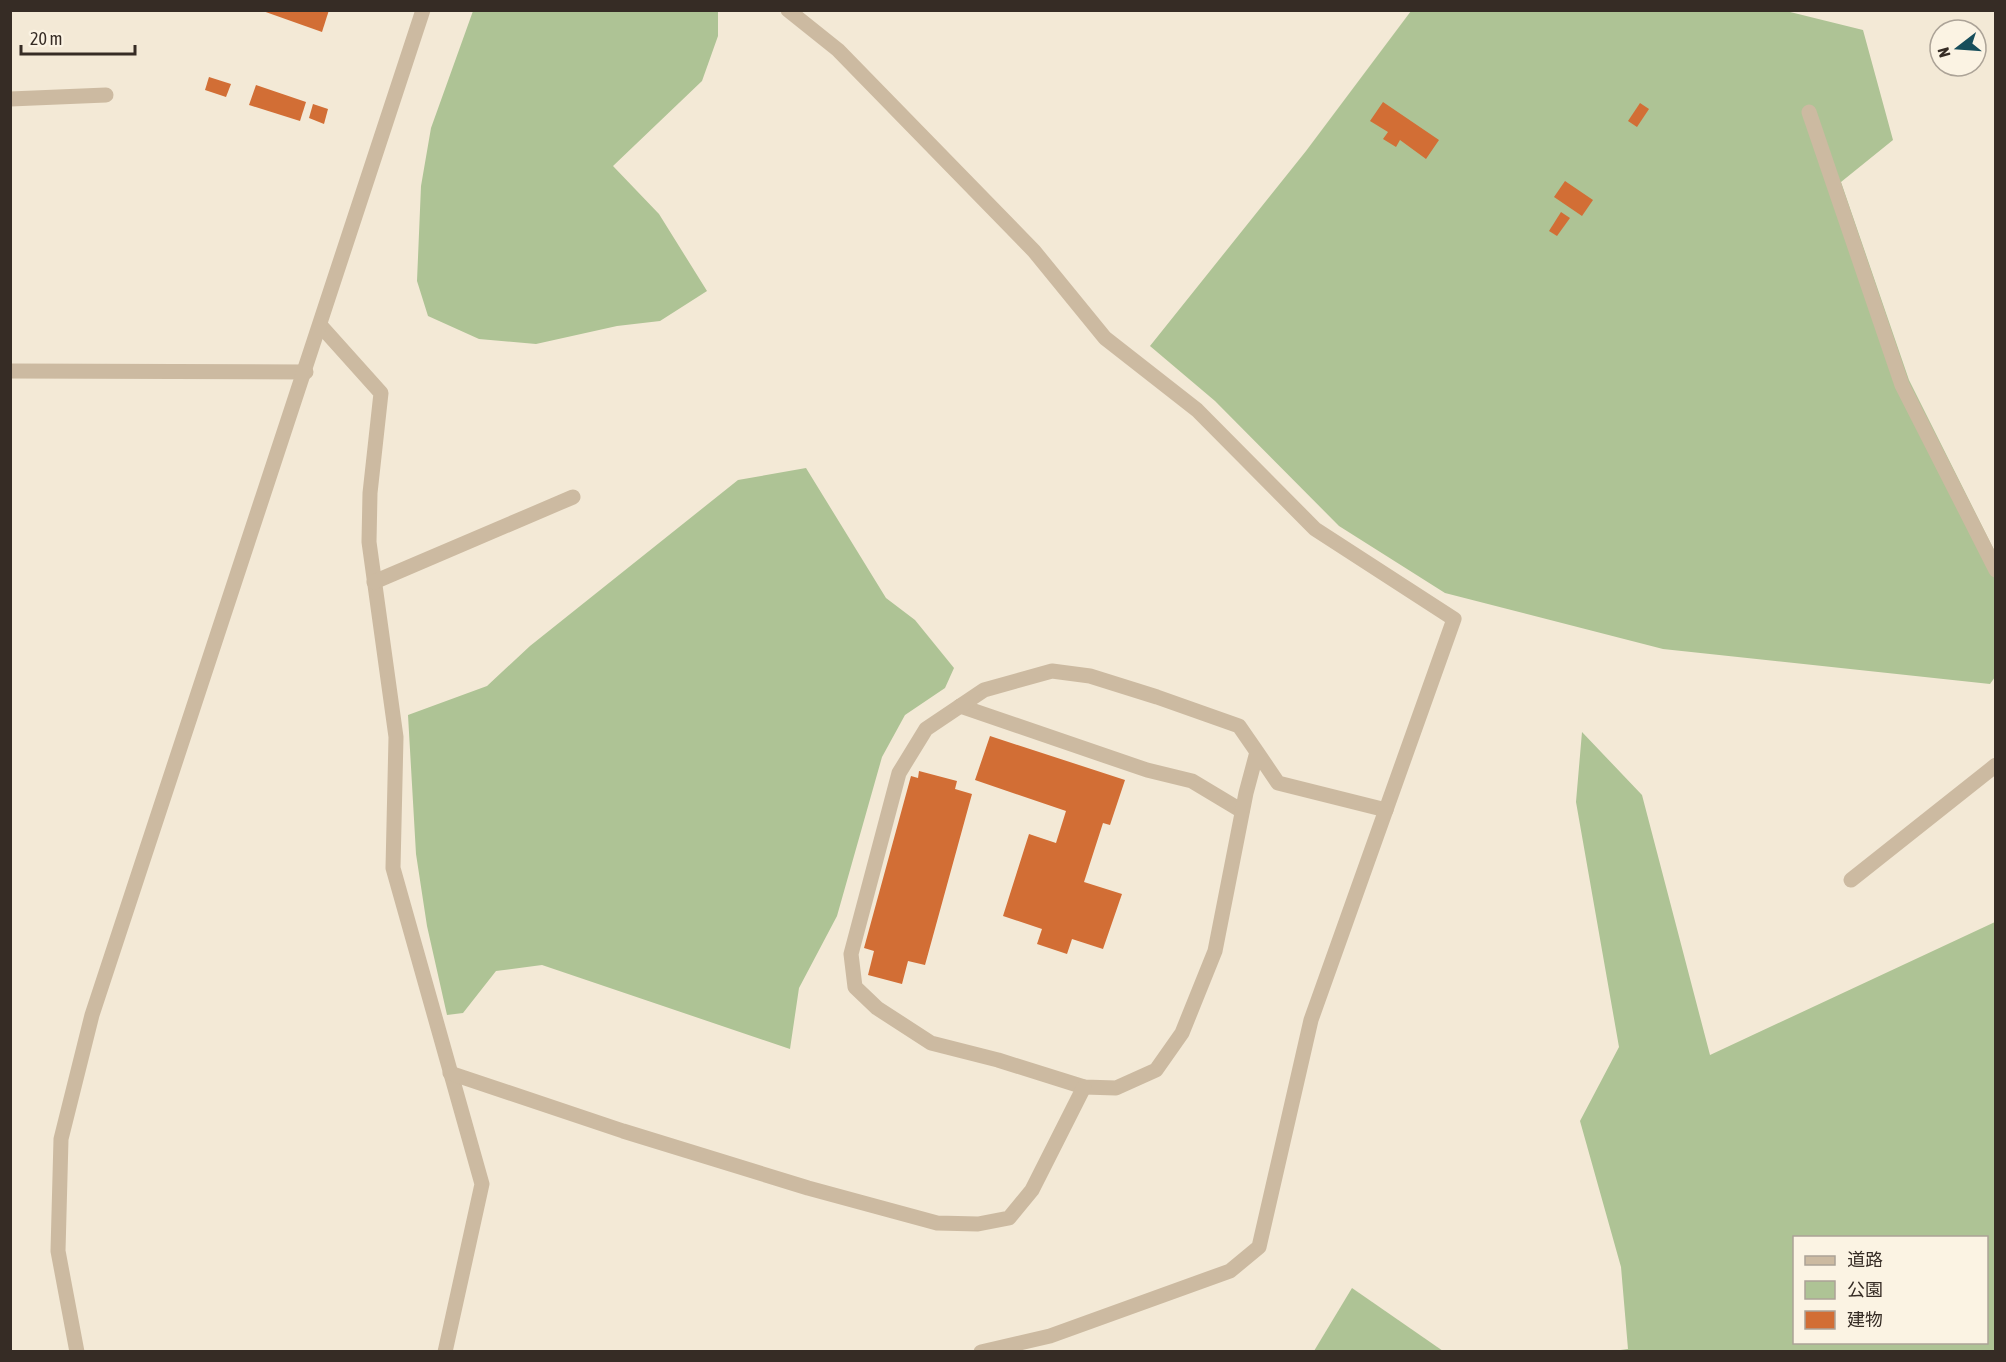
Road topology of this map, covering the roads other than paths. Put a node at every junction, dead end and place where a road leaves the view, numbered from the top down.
1 (423, 10) edge
2 (788, 10) edge
3 (106, 95) dead end
4 (10, 99) edge
5 (1809, 112) dead end
6 (320, 325) junction
7 (10, 371) edge
8 (306, 372) junction
9 (573, 497) dead end
10 (1995, 570) edge
11 (374, 582) junction
12 (960, 706) junction
13 (1257, 752) junction
14 (1995, 765) edge
15 (1386, 810) junction
16 (1242, 812) junction
17 (1851, 880) dead end
18 (450, 1073) junction
19 (1084, 1087) junction
20 (78, 1352) edge
21 (445, 1352) edge
22 (981, 1352) edge

1 - 6 street
2 - 15 street
3 - 4 street
5 - 10 street
6 - 8 street
6 - 11 street
7 - 8 street
8 - 20 street
9 - 11 street
11 - 18 street
12 - 13 street
12 - 16 street
12 - 19 street
13 - 15 street
13 - 16 street
14 - 17 street
15 - 22 street
16 - 19 street
18 - 19 street
18 - 21 street

